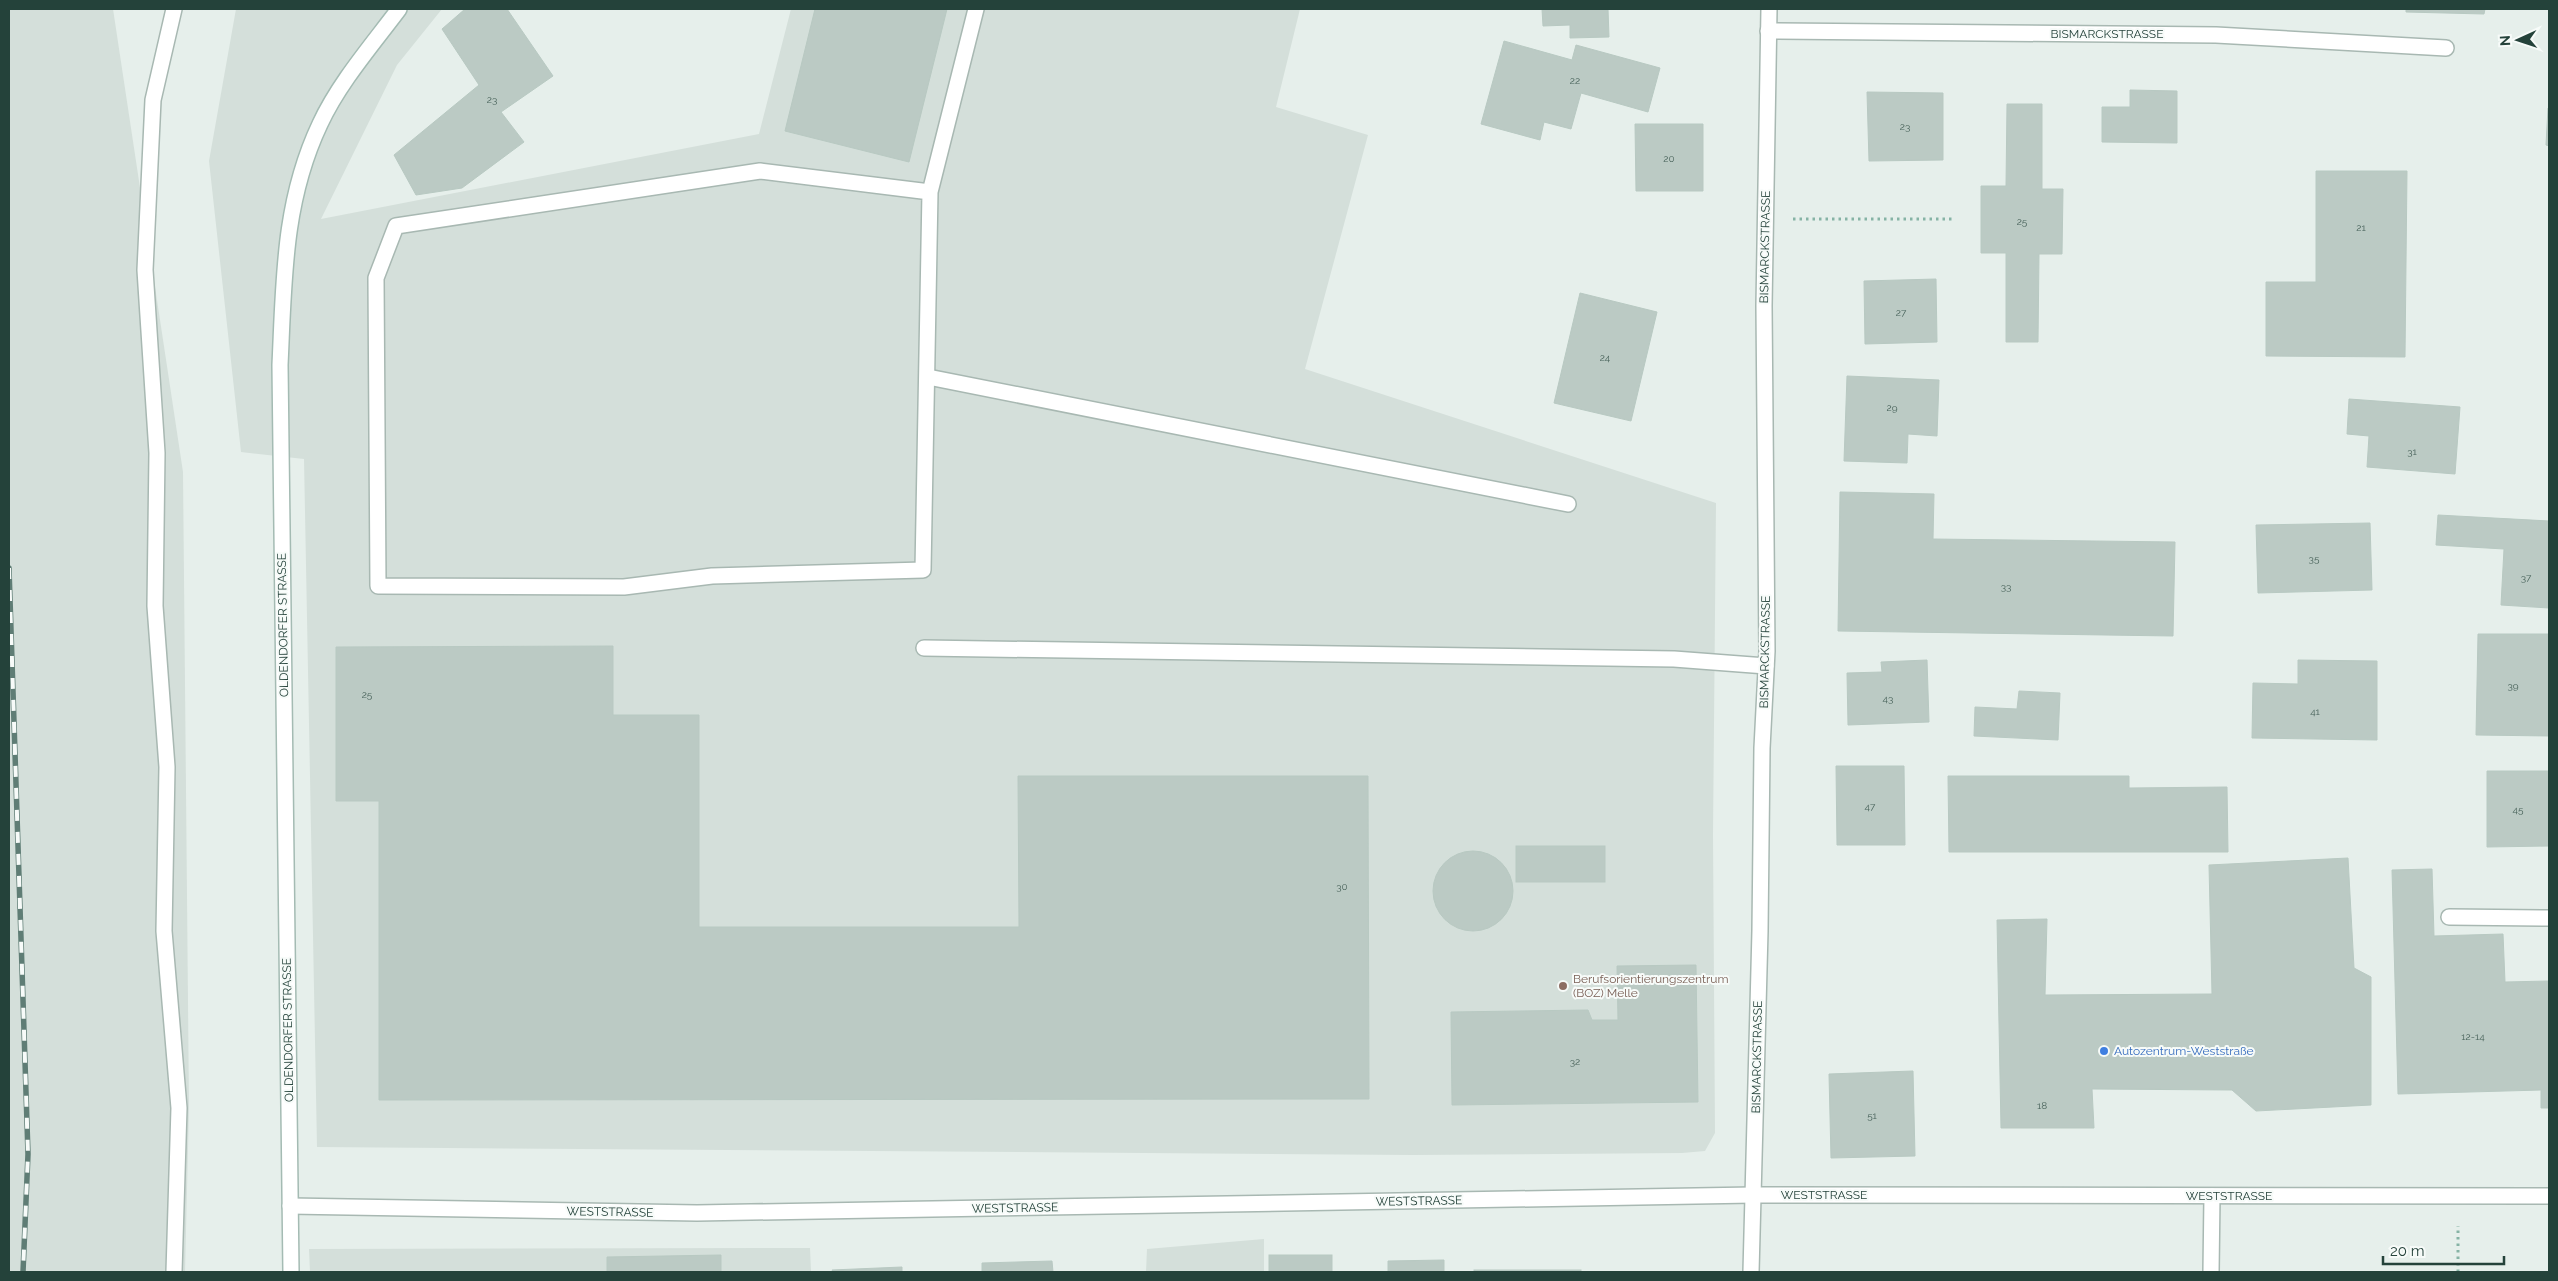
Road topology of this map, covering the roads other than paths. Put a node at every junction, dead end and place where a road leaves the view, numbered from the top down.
1 (174, 9) edge
2 (399, 9) edge
3 (976, 9) edge
4 (1769, 9) edge
5 (1768, 32) junction
6 (2446, 48) dead end
7 (930, 192) junction
8 (928, 377) junction
9 (1568, 504) dead end
10 (924, 648) dead end
11 (1766, 666) junction
12 (2449, 916) dead end
13 (2549, 918) edge
14 (1753, 1195) junction
15 (2212, 1196) junction
16 (2549, 1196) edge
17 (290, 1206) junction
18 (174, 1272) edge
19 (291, 1272) edge
20 (1751, 1272) edge
21 (2212, 1272) edge

1 - 18 street
2 - 17 street, OLDENDORFER STRASSE
3 - 7 street
4 - 5 street, BISMARCKSTRASSE
5 - 6 street, BISMARCKSTRASSE
5 - 11 street, BISMARCKSTRASSE
7 - 8 street
7 - 8 street
8 - 9 street
10 - 11 street
11 - 14 street, BISMARCKSTRASSE
12 - 13 street
14 - 15 street, WESTSTRASSE
14 - 17 street, WESTSTRASSE
14 - 20 street, BISMARCKSTRASSE
15 - 16 street, WESTSTRASSE
15 - 21 street
17 - 19 street, OLDENDORFER STRASSE

